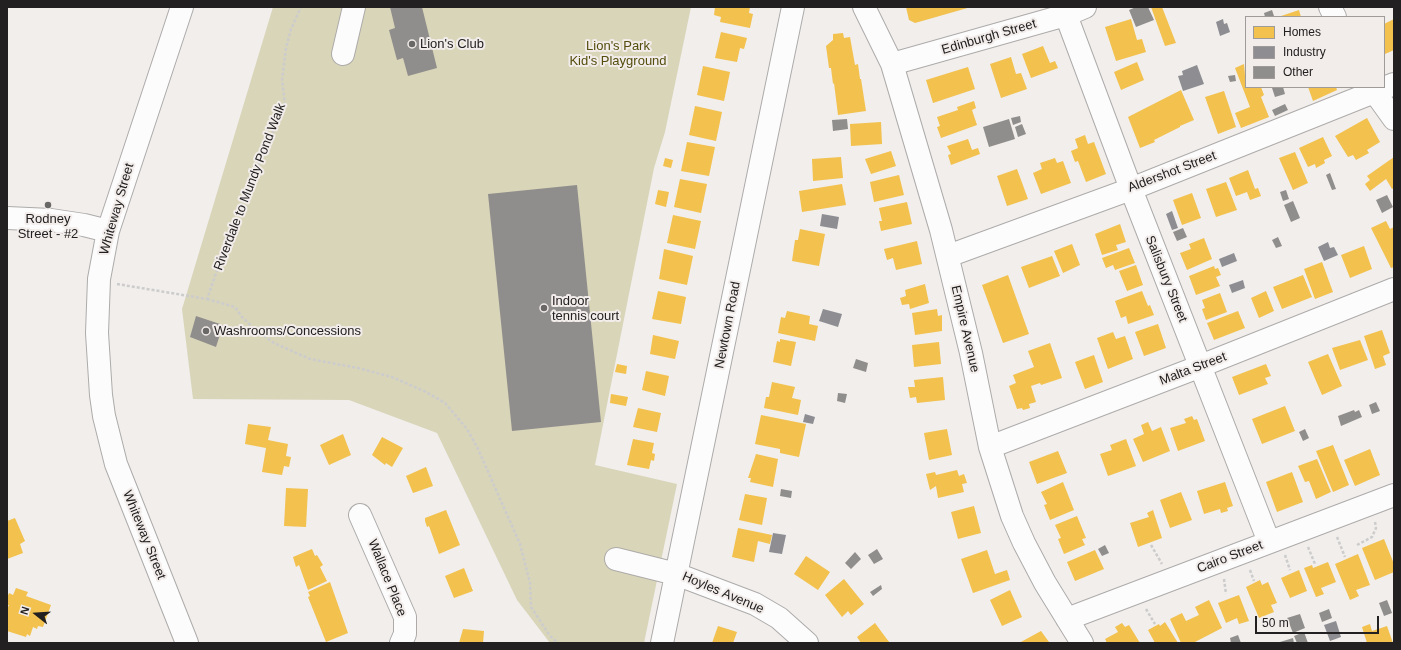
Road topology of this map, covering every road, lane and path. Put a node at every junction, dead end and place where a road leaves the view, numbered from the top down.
1 (182, 7) edge
2 (301, 7) edge
3 (354, 7) edge
4 (800, 7) edge
5 (864, 7) edge
6 (1085, 7) edge
7 (1330, 7) edge
8 (1066, 15) junction
9 (791, 16) edge
10 (1334, 16) edge
11 (343, 54) dead end
12 (892, 64) junction
13 (1380, 88) edge
14 (1394, 119) edge
15 (1130, 189) junction
16 (7, 218) edge
17 (108, 231) junction
18 (948, 256) junction
19 (114, 283) dead end
20 (1394, 289) edge
21 (207, 299) junction
22 (1201, 366) junction
23 (990, 447) junction
24 (1394, 494) edge
25 (360, 515) dead end
26 (1374, 518) dead end
27 (1335, 532) dead end
28 (1306, 543) dead end
29 (1151, 545) dead end
30 (1357, 545) dead end
31 (1276, 547) junction
32 (1345, 557) dead end
33 (616, 559) dead end
34 (1315, 564) dead end
35 (1248, 565) dead end
36 (1164, 567) dead end
37 (1290, 570) dead end
38 (676, 574) junction
39 (1224, 574) dead end
40 (1254, 581) dead end
41 (1226, 594) dead end
42 (1142, 604) dead end
43 (1066, 619) junction
44 (1155, 624) dead end
45 (187, 643) edge
46 (401, 643) edge
47 (558, 643) edge
48 (662, 643) edge
49 (807, 643) edge
50 (1082, 643) edge

1 - 17 street, Whiteway Street
2 - 21 path, Riverdale to Mundy Pond Walk
3 - 11 street
4 - 9 street, Newtown Road
5 - 12 street, Empire Avenue
6 - 8 street, Edinburgh Street
7 - 10 street
8 - 12 street, Edinburgh Street
8 - 15 street, Salisbury Street
9 - 38 street, Newtown Road
12 - 18 street, Empire Avenue
13 - 14 street
13 - 15 street, Aldershot Street
15 - 18 street, Aldershot Street
15 - 22 street, Salisbury Street
16 - 17 street
17 - 45 street, Whiteway Street
18 - 23 street, Empire Avenue
19 - 21 path
20 - 22 street, Malta Street
21 - 47 path
22 - 23 street, Malta Street
22 - 31 street, Salisbury Street
23 - 43 street, Empire Avenue
24 - 31 street, Cairo Street
25 - 46 street, Wallace Place
26 - 30 path
27 - 32 path
28 - 34 path
29 - 36 path
31 - 37 path
31 - 43 street, Cairo Street
33 - 38 street, Hoyles Avenue
35 - 40 path
38 - 48 street, Newtown Road
38 - 49 street, Hoyles Avenue
39 - 41 path
42 - 44 path
43 - 50 street, Empire Avenue

